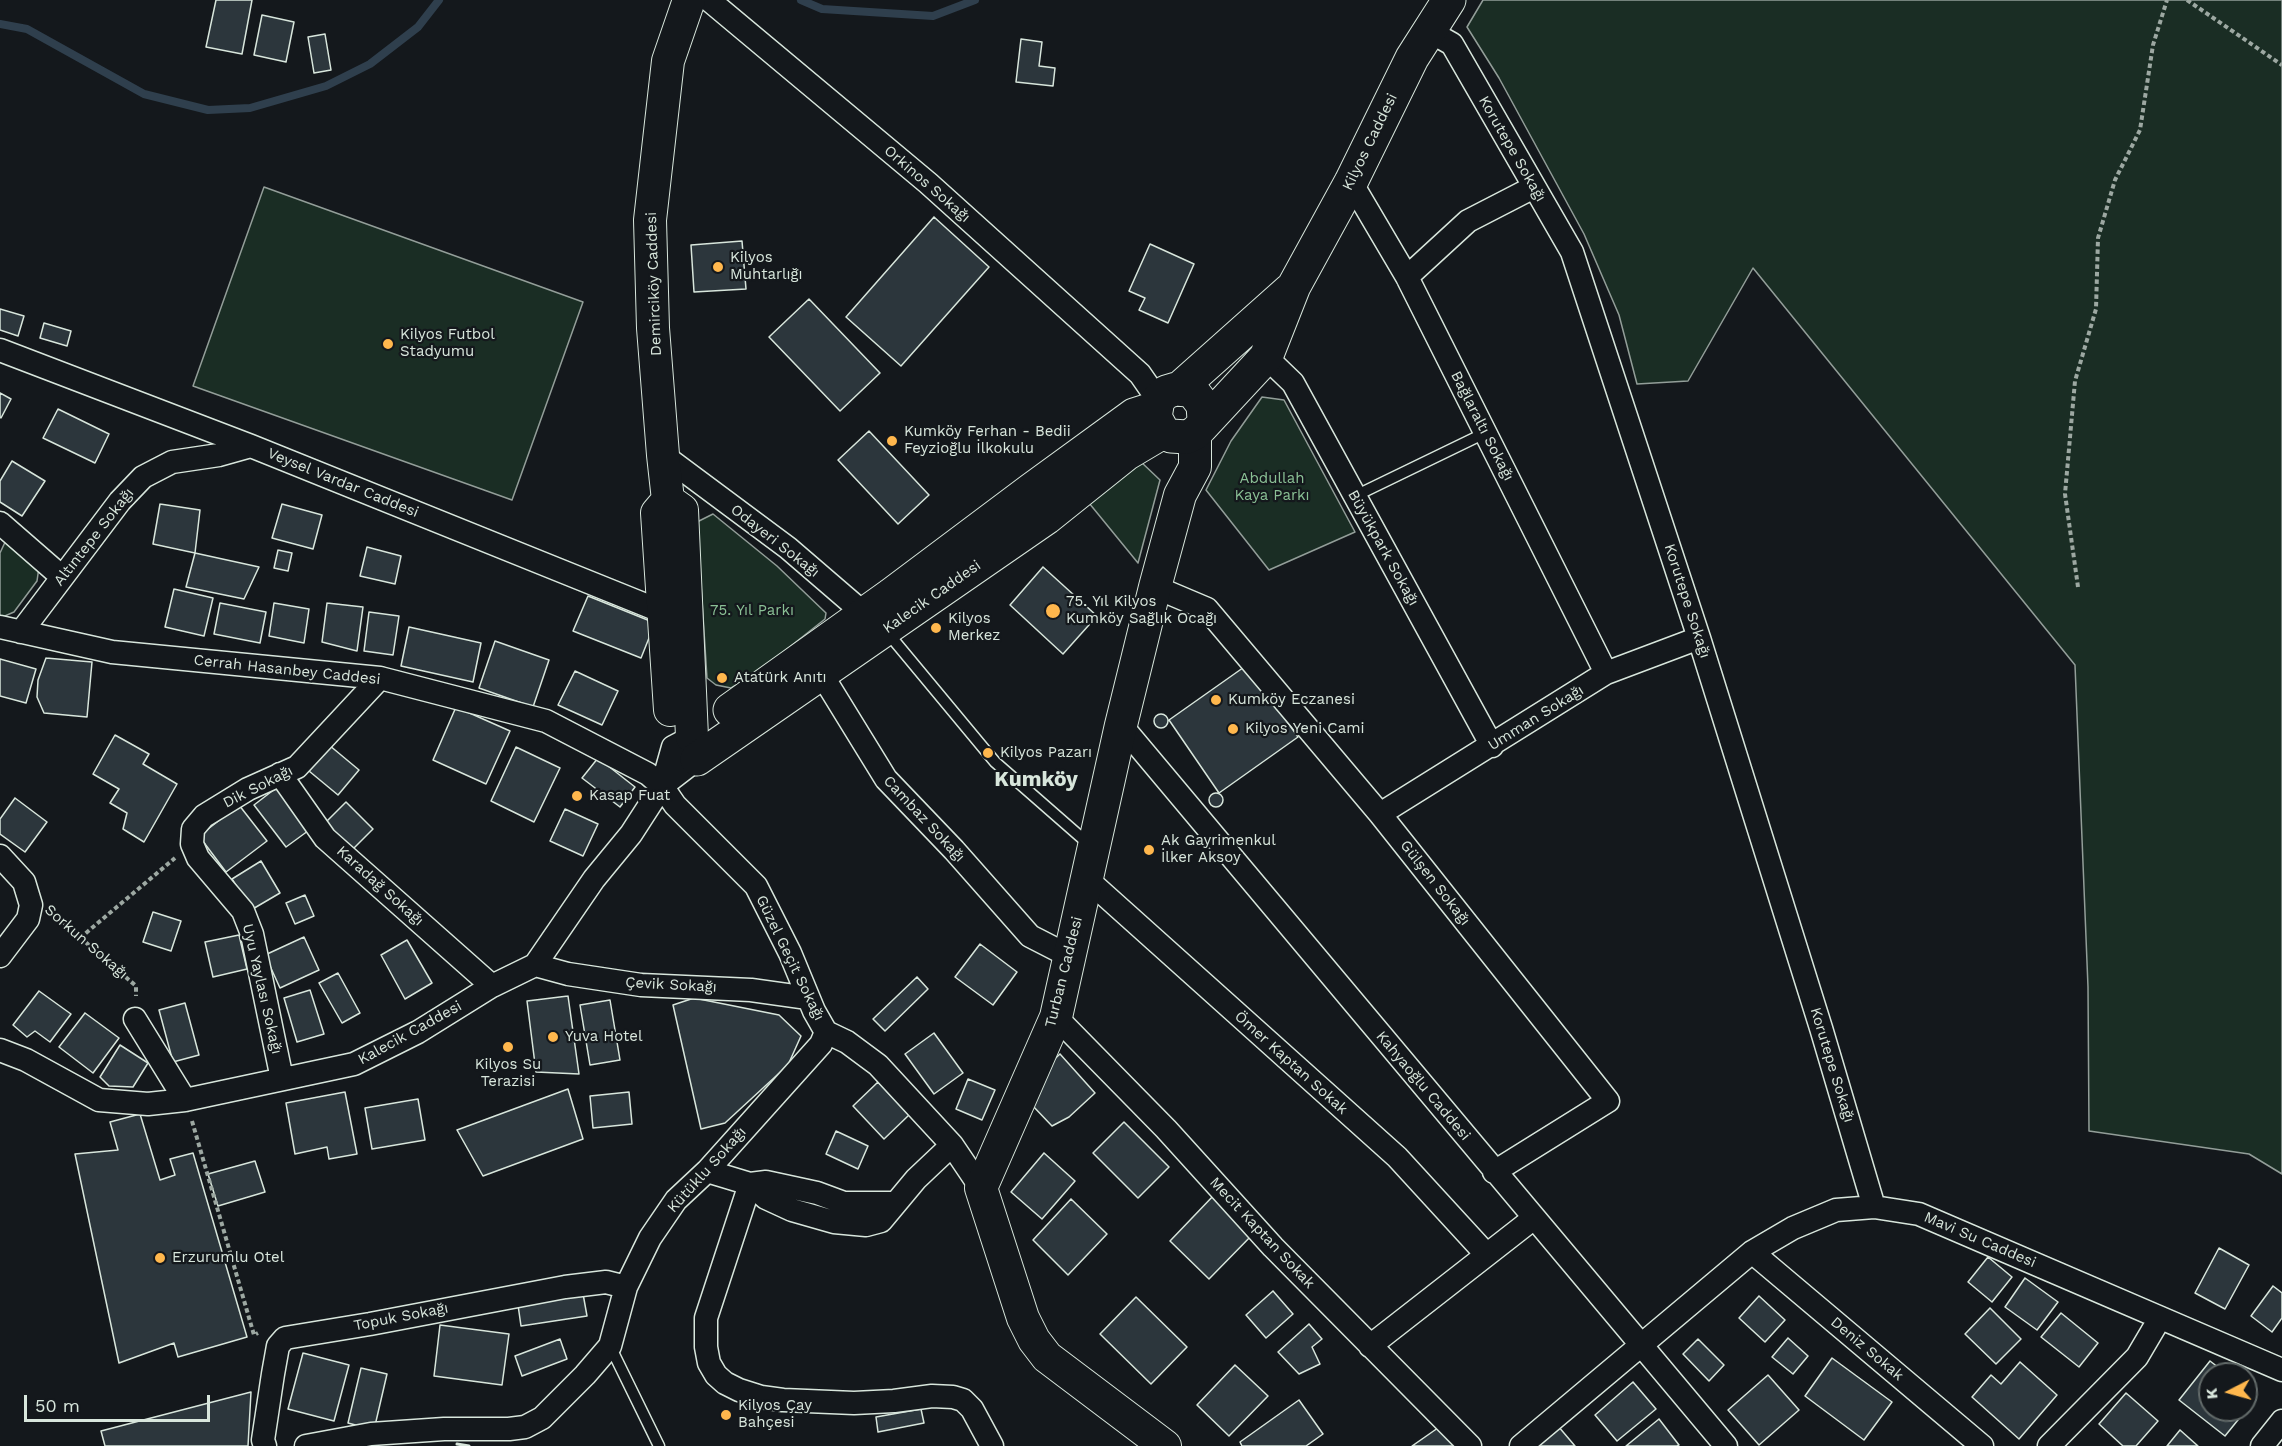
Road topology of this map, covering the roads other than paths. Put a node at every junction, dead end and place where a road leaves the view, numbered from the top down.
1 (689, 0) edge
2 (709, 0) edge
3 (1449, 0) edge
4 (1429, 31) junction
5 (1351, 182) junction
6 (1534, 187) junction
7 (1407, 277) junction
8 (1294, 286) junction
9 (0, 350) edge
10 (1266, 357) junction
11 (1171, 410) junction
12 (1485, 433) junction
13 (251, 446) junction
14 (663, 455) junction
15 (1355, 496) junction
16 (0, 523) edge
17 (62, 577) junction
18 (1155, 587) junction
19 (675, 613) junction
20 (875, 622) junction
21 (10, 630) edge
22 (1699, 638) junction
23 (815, 664) junction
24 (1606, 674) junction
25 (380, 678) junction
26 (1121, 725) junction
27 (1492, 746) junction
28 (688, 748) junction
29 (280, 774) junction
30 (662, 786) junction
31 (1380, 814) junction
32 (192, 844) joint
33 (1093, 848) junction
34 (0, 856) edge
35 (1088, 880) junction
36 (0, 956) edge
37 (1069, 956) junction
38 (535, 965) junction
39 (492, 986) junction
40 (808, 998) junction
41 (1056, 1017) junction
42 (135, 1018) road end
43 (826, 1032) junction
44 (0, 1050) edge
45 (282, 1079) junction
46 (185, 1100) junction
47 (952, 1145) junction
48 (707, 1171) junction
49 (1494, 1172) junction
50 (750, 1184) junction
51 (981, 1188) junction
52 (1874, 1207) junction
53 (1534, 1218) junction
54 (1752, 1252) junction
55 (1486, 1254) junction
56 (626, 1287) junction
57 (2160, 1318) junction
58 (1641, 1343) junction
59 (610, 1346) junction
60 (1370, 1346) junction
61 (2282, 1370) edge
62 (2282, 1421) edge
63 (265, 1446) edge
64 (306, 1446) edge
65 (659, 1446) edge
66 (992, 1446) edge
67 (1165, 1446) edge
68 (1470, 1446) edge
69 (1521, 1446) edge
70 (1725, 1446) edge
71 (1982, 1446) edge
72 (2049, 1446) edge
73 (2262, 1446) edge

1 - 14 main road, Demirciköy Caddesi
2 - 11 street, Orkinos Sokağı
3 - 4 main road, Kilyos Caddesi
4 - 5 main road, Kilyos Caddesi
4 - 6 street, Korutepe Sokağı
5 - 7 street, Bağlaraltı Sokağı
5 - 8 main road, Kilyos Caddesi
6 - 7 street
6 - 22 street, Korutepe Sokağı
7 - 12 street, Bağlaraltı Sokağı
8 - 10 main road
8 - 11 main road
9 - 13 street, Veysel Vardar Caddesi
10 - 11 main road
10 - 15 street, Büyükpark Sokağı
11 - 18 main road, Turban Caddesi
11 - 20 main road, Kalecik Caddesi
12 - 15 lane
12 - 24 street, Bağlaraltı Sokağı
13 - 17 street, Altıntepe Sokağı
13 - 19 street, Veysel Vardar Caddesi
14 - 19 main road, Demirciköy Caddesi
14 - 20 street, Odayeri Sokağı
15 - 27 street, Büyükpark Sokağı
16 - 17 street
17 - 21 street, Altıntepe Sokağı
18 - 26 main road, Turban Caddesi
18 - 31 street, Gülşen Sokağı
19 - 28 main road, Demirciköy Caddesi
20 - 23 main road, Kalecik Caddesi
20 - 33 lane
21 - 25 street, Cerrah Hasanbey Caddesi
22 - 24 street, Umman Sokağı
22 - 52 street, Korutepe Sokağı
23 - 28 main road, Kalecik Caddesi
23 - 37 street, Cambaz Sokağı
24 - 27 street, Umman Sokağı
25 - 29 street, Dik Sokağı
25 - 30 street, Cerrah Hasanbey Caddesi
26 - 33 main road, Turban Caddesi
26 - 49 street, Kahyaoğlu Caddesi
27 - 31 street, Umman Sokağı
28 - 30 street, Kalecik Caddesi
29 - 32 street, Dik Sokağı
29 - 39 street, Karadağ Sokağı
30 - 38 street, Kalecik Caddesi
30 - 40 street, Güzel Geçit Sokağı
31 - 49 street, Gülşen Sokağı
32 - 45 street, Uyu Yaylası Sokağı
33 - 35 main road, Turban Caddesi
34 - 36 street
35 - 37 main road, Turban Caddesi
35 - 55 street, Ömer Kaptan Sokak
37 - 41 main road, Turban Caddesi
38 - 39 street, Kalecik Caddesi
38 - 40 street, Çevik Sokağı
39 - 45 street, Kalecik Caddesi
40 - 43 street, Güzel Geçit Sokağı
41 - 51 main road, Turban Caddesi
41 - 60 street, Mecit Kaptan Sokak
42 - 46 street
43 - 47 street, Güzel Geçit Sokağı
43 - 48 street, Kütüklu Sokağı
44 - 46 street, Kalecik Caddesi
45 - 46 street, Kalecik Caddesi
47 - 50 street
47 - 51 street, Güzel Geçit Sokağı
48 - 50 street
48 - 56 street, Kütüklu Sokağı
49 - 53 street, Kahyaoğlu Caddesi
50 - 66 street
51 - 67 main road
52 - 54 street, Mavi Su Caddesi
52 - 57 street, Mavi Su Caddesi
53 - 55 street
53 - 58 street, Kahyaoğlu Caddesi
54 - 58 street, Mavi Su Caddesi
54 - 71 street, Deniz Sokak
55 - 60 street
56 - 59 street, Kütüklu Sokağı
56 - 63 street, Topuk Sokağı
57 - 61 street, Mavi Su Caddesi
57 - 72 street
58 - 69 street, Mavi Su Caddesi
58 - 70 street, Kahyaoğlu Caddesi
59 - 64 street, Kütüklu Sokağı
59 - 65 lane
60 - 68 street, Mecit Kaptan Sokak
62 - 73 street

